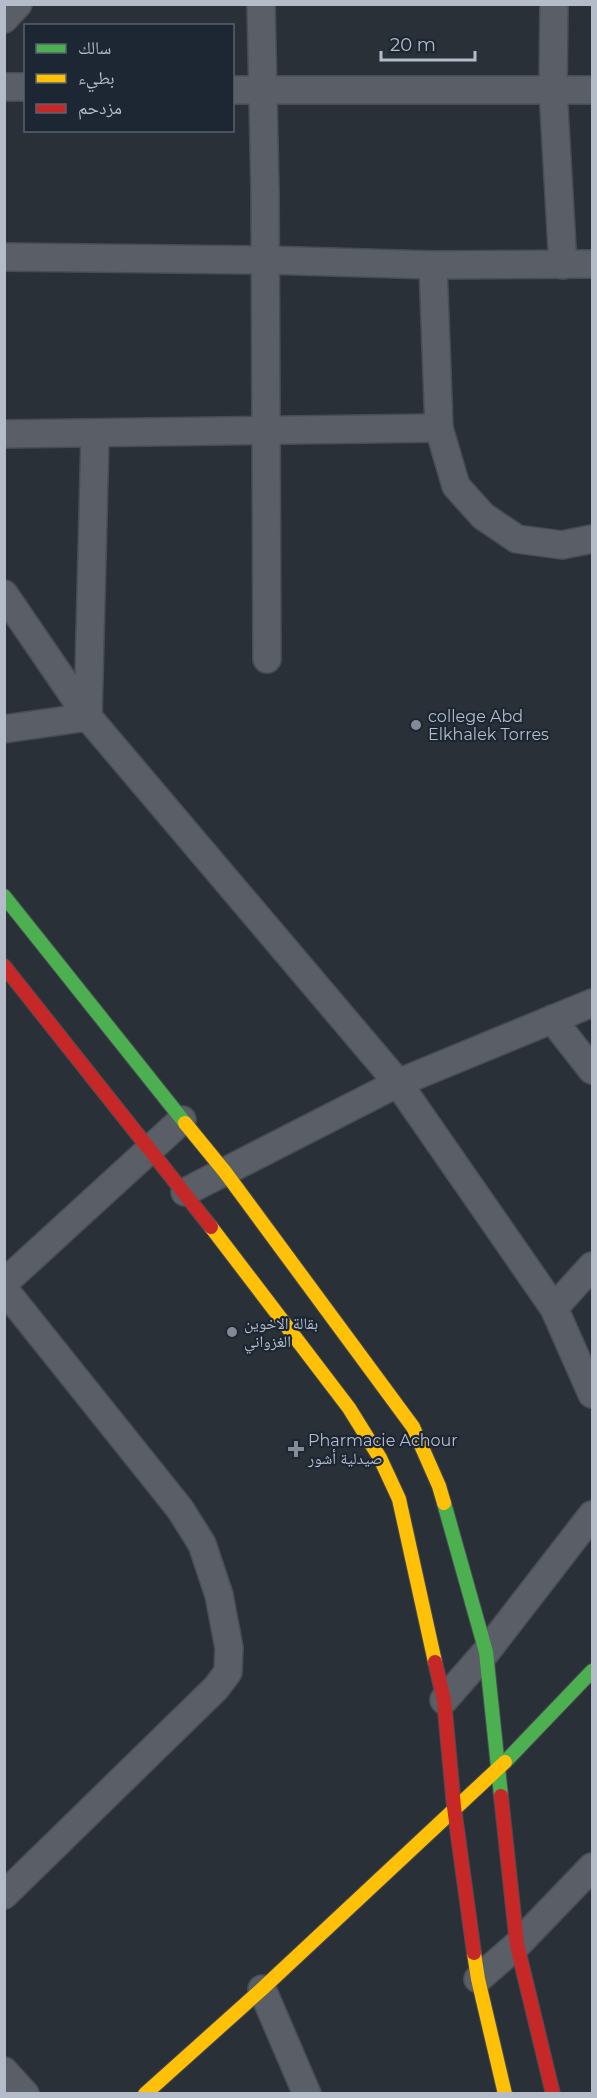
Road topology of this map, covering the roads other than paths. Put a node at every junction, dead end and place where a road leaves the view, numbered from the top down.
1 (18, 4) edge
2 (261, 4) edge
3 (554, 4) edge
4 (4, 19) edge
5 (4, 87) edge
6 (24, 87) edge
7 (234, 90) edge
8 (264, 90) junction
9 (553, 90) junction
10 (592, 90) edge
11 (4, 257) edge
12 (265, 260) junction
13 (592, 264) edge
14 (433, 265) junction
15 (563, 265) junction
16 (439, 428) junction
17 (265, 430) junction
18 (4, 434) edge
19 (94, 434) junction
20 (592, 539) edge
21 (4, 594) edge
22 (267, 659) dead end
23 (88, 717) junction
24 (4, 729) edge
25 (4, 897) edge
26 (4, 966) edge
27 (592, 1003) edge
28 (552, 1019) junction
29 (592, 1070) edge
30 (398, 1083) junction
31 (182, 1120) junction
32 (150, 1151) junction
33 (225, 1172) junction
34 (184, 1192) junction
35 (592, 1266) edge
36 (4, 1283) edge
37 (4, 1289) edge
38 (554, 1308) junction
39 (592, 1394) edge
40 (592, 1515) edge
41 (486, 1652) junction
42 (592, 1671) edge
43 (444, 1700) junction
44 (499, 1768) junction
45 (454, 1807) junction
46 (592, 1867) edge
47 (4, 1895) edge
48 (517, 1945) junction
49 (478, 1979) junction
50 (262, 1989) junction
51 (4, 2072) edge
52 (25, 2094) edge
53 (145, 2094) edge
54 (307, 2094) edge
55 (505, 2094) edge
56 (553, 2094) edge

1 - 4 street
2 - 8 street
3 - 9 street
5 - 6 street
7 - 8 street
8 - 9 street
8 - 12 street
9 - 10 street
9 - 15 street
11 - 12 street
12 - 14 street
12 - 17 street
13 - 15 street
14 - 15 street
14 - 16 street
16 - 17 street
16 - 20 street
17 - 19 street
17 - 22 street
18 - 19 street
19 - 23 street
21 - 23 street
23 - 24 street
23 - 30 street
25 - 31 street
26 - 32 street
27 - 28 street
28 - 29 street
28 - 30 street
30 - 33 street
30 - 38 street
31 - 32 street
31 - 33 street
32 - 34 street
32 - 36 street
33 - 34 street
33 - 41 street
34 - 43 street
35 - 38 street
37 - 47 street
38 - 39 street
40 - 41 street
41 - 43 street
41 - 44 street
42 - 44 street
43 - 45 street
44 - 45 street
44 - 48 street
45 - 49 street
45 - 50 street
46 - 48 street
48 - 49 street
48 - 56 street
49 - 55 street
50 - 53 street
50 - 54 street
51 - 52 street

